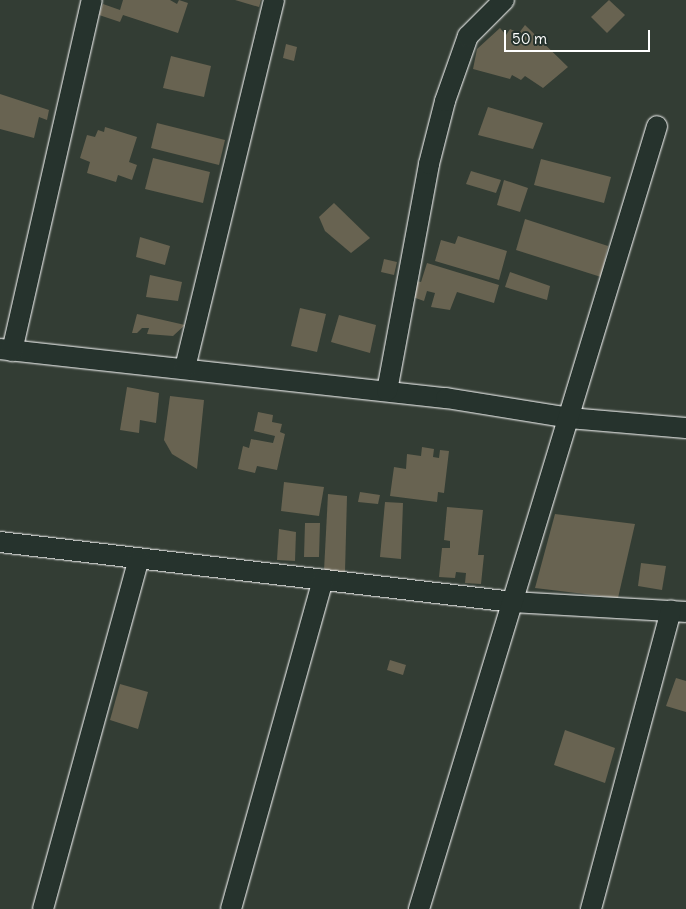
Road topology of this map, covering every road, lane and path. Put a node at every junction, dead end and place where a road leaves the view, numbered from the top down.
1 (92, 0) edge
2 (274, 0) edge
3 (504, 0) edge
4 (657, 126) dead end
5 (6, 350) edge
6 (186, 368) junction
7 (387, 391) junction
8 (568, 418) junction
9 (686, 428) edge
10 (0, 542) edge
11 (139, 559) junction
12 (323, 580) junction
13 (513, 602) junction
14 (678, 611) edge
15 (44, 909) edge
16 (231, 909) edge
17 (419, 909) edge
18 (591, 909) edge

1 - 5 street
2 - 6 street
3 - 7 street
4 - 8 street
5 - 6 street
6 - 7 street
7 - 8 street
8 - 9 street
8 - 13 street
10 - 11 street
11 - 12 street
11 - 15 street
12 - 13 street
12 - 16 street
13 - 14 street
13 - 17 street
14 - 18 street

